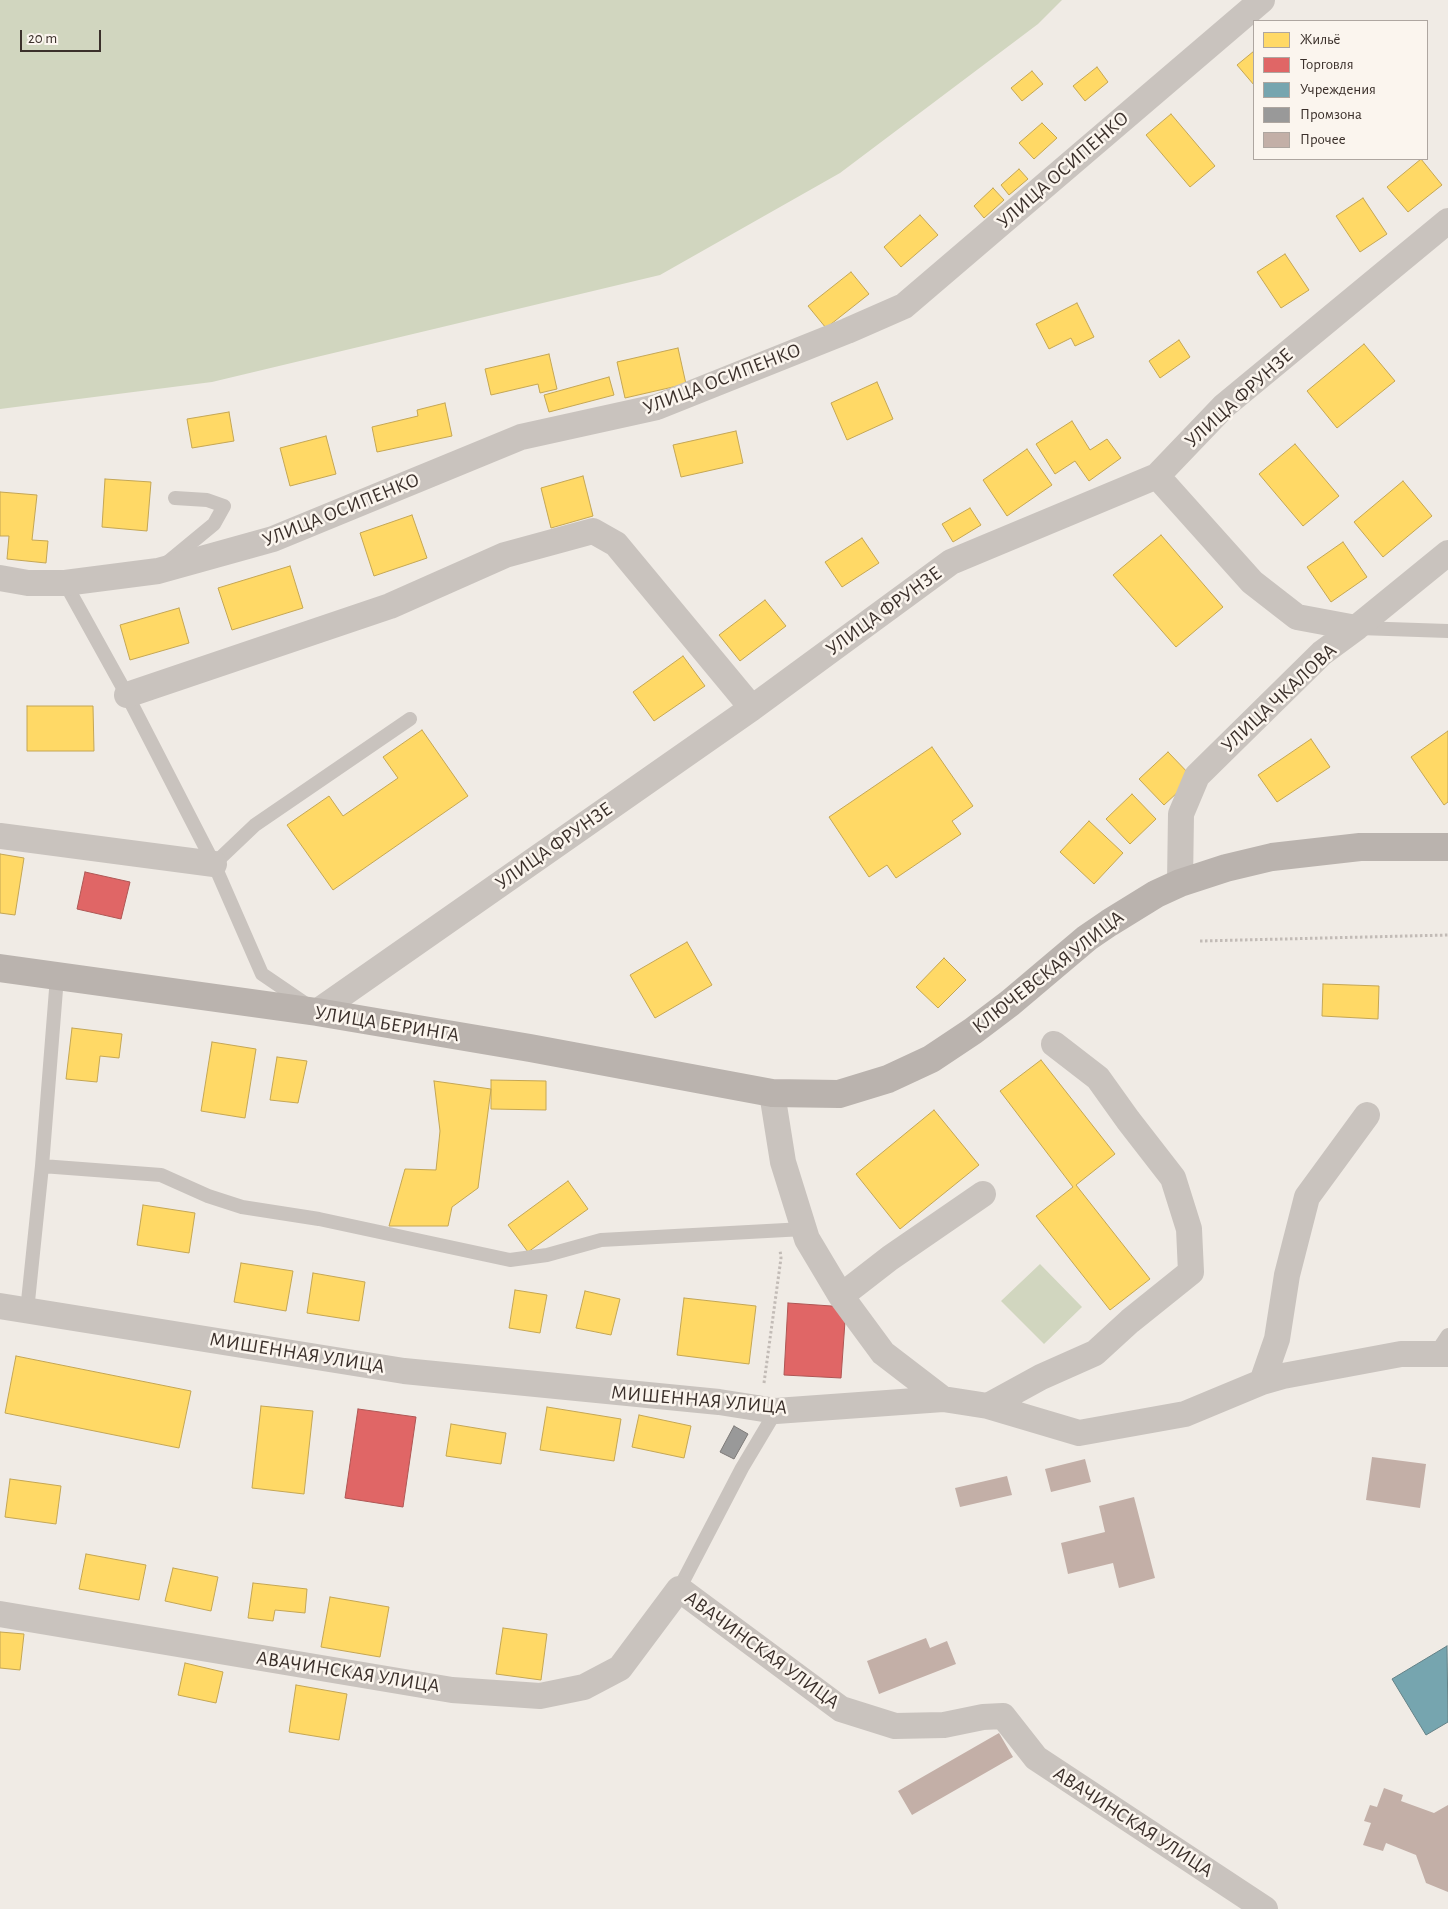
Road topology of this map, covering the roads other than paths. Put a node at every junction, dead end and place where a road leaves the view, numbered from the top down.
1 (1262, 0) edge
2 (1448, 220) edge
3 (1157, 476) junction
4 (174, 498) dead end
5 (1448, 552) edge
6 (158, 570) junction
7 (0, 578) edge
8 (65, 583) junction
9 (1356, 628) junction
10 (1448, 631) edge
11 (127, 695) junction
12 (752, 708) junction
13 (410, 719) dead end
14 (0, 836) edge
15 (1448, 847) edge
16 (214, 864) junction
17 (1180, 883) junction
18 (0, 968) edge
19 (57, 977) junction
20 (317, 1012) junction
21 (1054, 1044) dead end
22 (772, 1093) junction
23 (1367, 1115) dead end
24 (42, 1166) junction
25 (983, 1194) dead end
26 (804, 1229) junction
27 (841, 1296) junction
28 (0, 1306) edge
29 (27, 1311) junction
30 (1444, 1347) edge
31 (1262, 1382) junction
32 (943, 1399) junction
33 (988, 1406) junction
34 (768, 1409) junction
35 (679, 1589) junction
36 (0, 1614) edge
37 (1265, 1909) edge

1 - 6 street, УЛИЦА ОСИПЕНКО
2 - 3 street, УЛИЦА ФРУНЗЕ
3 - 9 street
3 - 12 street, УЛИЦА ФРУНЗЕ
4 - 6 lane
5 - 9 street, УЛИЦА ЧКАЛОВА
6 - 8 street, УЛИЦА ОСИПЕНКО
7 - 8 street, УЛИЦА ОСИПЕНКО
8 - 11 lane
9 - 10 lane
9 - 17 street, УЛИЦА ЧКАЛОВА
11 - 12 street
11 - 16 lane
12 - 20 street, УЛИЦА ФРУНЗЕ
13 - 16 lane
14 - 16 street
15 - 17 main road, КЛЮЧЕВСКАЯ УЛИЦА
16 - 20 lane
17 - 22 main road, КЛЮЧЕВСКАЯ УЛИЦА
18 - 19 main road, УЛИЦА БЕРИНГА
19 - 20 main road, УЛИЦА БЕРИНГА
19 - 24 lane
20 - 22 main road, УЛИЦА БЕРИНГА
21 - 33 street
22 - 26 street
23 - 31 street
24 - 26 lane
24 - 29 lane
25 - 27 street
26 - 27 street
27 - 32 street
28 - 29 street, МИШЕННАЯ УЛИЦА
29 - 34 street, МИШЕННАЯ УЛИЦА
30 - 31 street, МИШЕННАЯ УЛИЦА
31 - 33 street, МИШЕННАЯ УЛИЦА
32 - 33 street, МИШЕННАЯ УЛИЦА
32 - 34 street, МИШЕННАЯ УЛИЦА
34 - 35 lane
35 - 36 street, АВАЧИНСКАЯ УЛИЦА
35 - 37 street, АВАЧИНСКАЯ УЛИЦА

